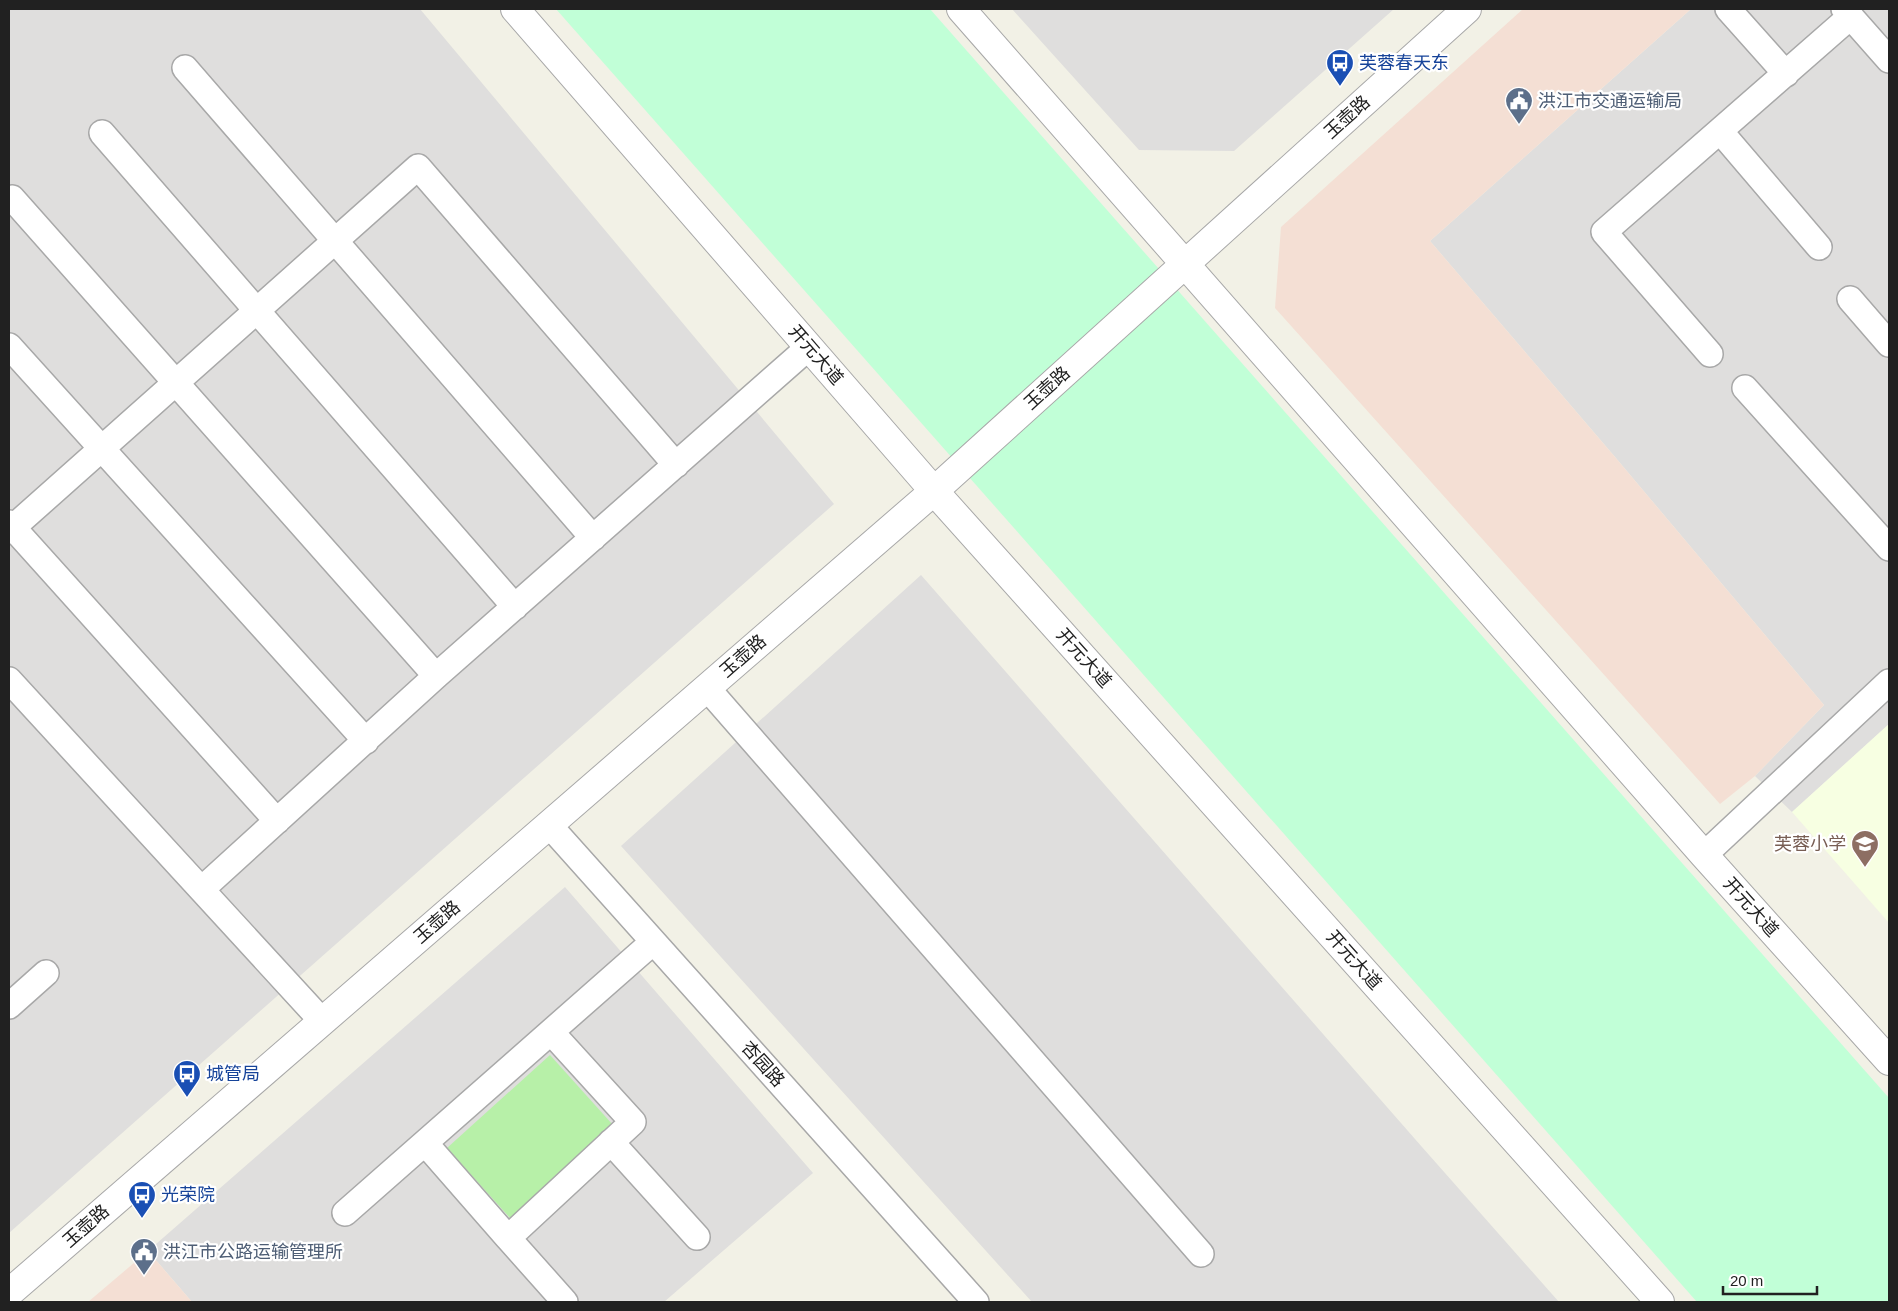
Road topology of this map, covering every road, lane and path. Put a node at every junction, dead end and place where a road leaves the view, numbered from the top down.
1 (515, 9) edge
2 (960, 9) edge
3 (1467, 9) edge
4 (1728, 9) edge
5 (1848, 12) edge
6 (1889, 60) edge
7 (185, 68) dead end
8 (1786, 74) junction
9 (1720, 131) junction
10 (102, 133) dead end
11 (12, 198) dead end
12 (336, 240) junction
13 (1819, 247) dead end
14 (1184, 264) junction
15 (1850, 299) dead end
16 (256, 311) junction
17 (1889, 344) edge
18 (9, 346) edge
19 (809, 347) junction
20 (1710, 354) dead end
21 (176, 383) junction
22 (1745, 388) dead end
23 (101, 449) junction
24 (676, 465) junction
25 (934, 491) junction
26 (10, 527) edge
27 (593, 538) junction
28 (1889, 548) edge
29 (515, 607) junction
30 (436, 676) junction
31 (9, 680) edge
32 (1889, 682) edge
33 (707, 688) junction
34 (366, 741) junction
35 (277, 821) junction
36 (549, 825) junction
37 (1704, 854) junction
38 (202, 888) junction
39 (653, 942) junction
40 (46, 973) dead end
41 (9, 1006) edge
42 (322, 1021) junction
43 (551, 1032) junction
44 (1889, 1061) edge
45 (611, 1142) junction
46 (424, 1144) junction
47 (345, 1213) dead end
48 (697, 1237) dead end
49 (508, 1238) junction
50 (1201, 1254) dead end
51 (9, 1293) edge
52 (565, 1302) edge
53 (976, 1302) edge
54 (1660, 1302) edge

1 - 19 street, 开元大道
2 - 14 street, 开元大道
3 - 14 street, 玉壶路
4 - 8 street
5 - 6 street
5 - 8 street
7 - 12 street
8 - 9 street
9 - 13 street
9 - 20 street
10 - 16 street
11 - 21 street
12 - 16 street
12 - 24 street
12 - 27 street
14 - 25 street, 玉壶路
14 - 37 street, 开元大道
15 - 17 street
16 - 21 street
16 - 29 street
18 - 23 street
19 - 24 street
19 - 25 street, 开元大道
21 - 23 street
21 - 30 street
22 - 28 street
23 - 26 street
23 - 34 street
24 - 27 street
25 - 33 street, 玉壶路
25 - 54 street, 开元大道
26 - 35 street
27 - 29 street
29 - 30 street
30 - 34 street
31 - 38 street
32 - 37 street
33 - 36 street, 玉壶路
33 - 50 street
34 - 35 street
35 - 38 street
36 - 39 street, 杏园路
36 - 42 street, 玉壶路
37 - 44 street, 开元大道
38 - 42 street
39 - 43 street
39 - 53 street, 杏园路
40 - 41 street
42 - 51 street, 玉壶路
43 - 45 street
43 - 46 street
45 - 48 street
45 - 49 street
46 - 47 street
46 - 49 street
49 - 52 street

